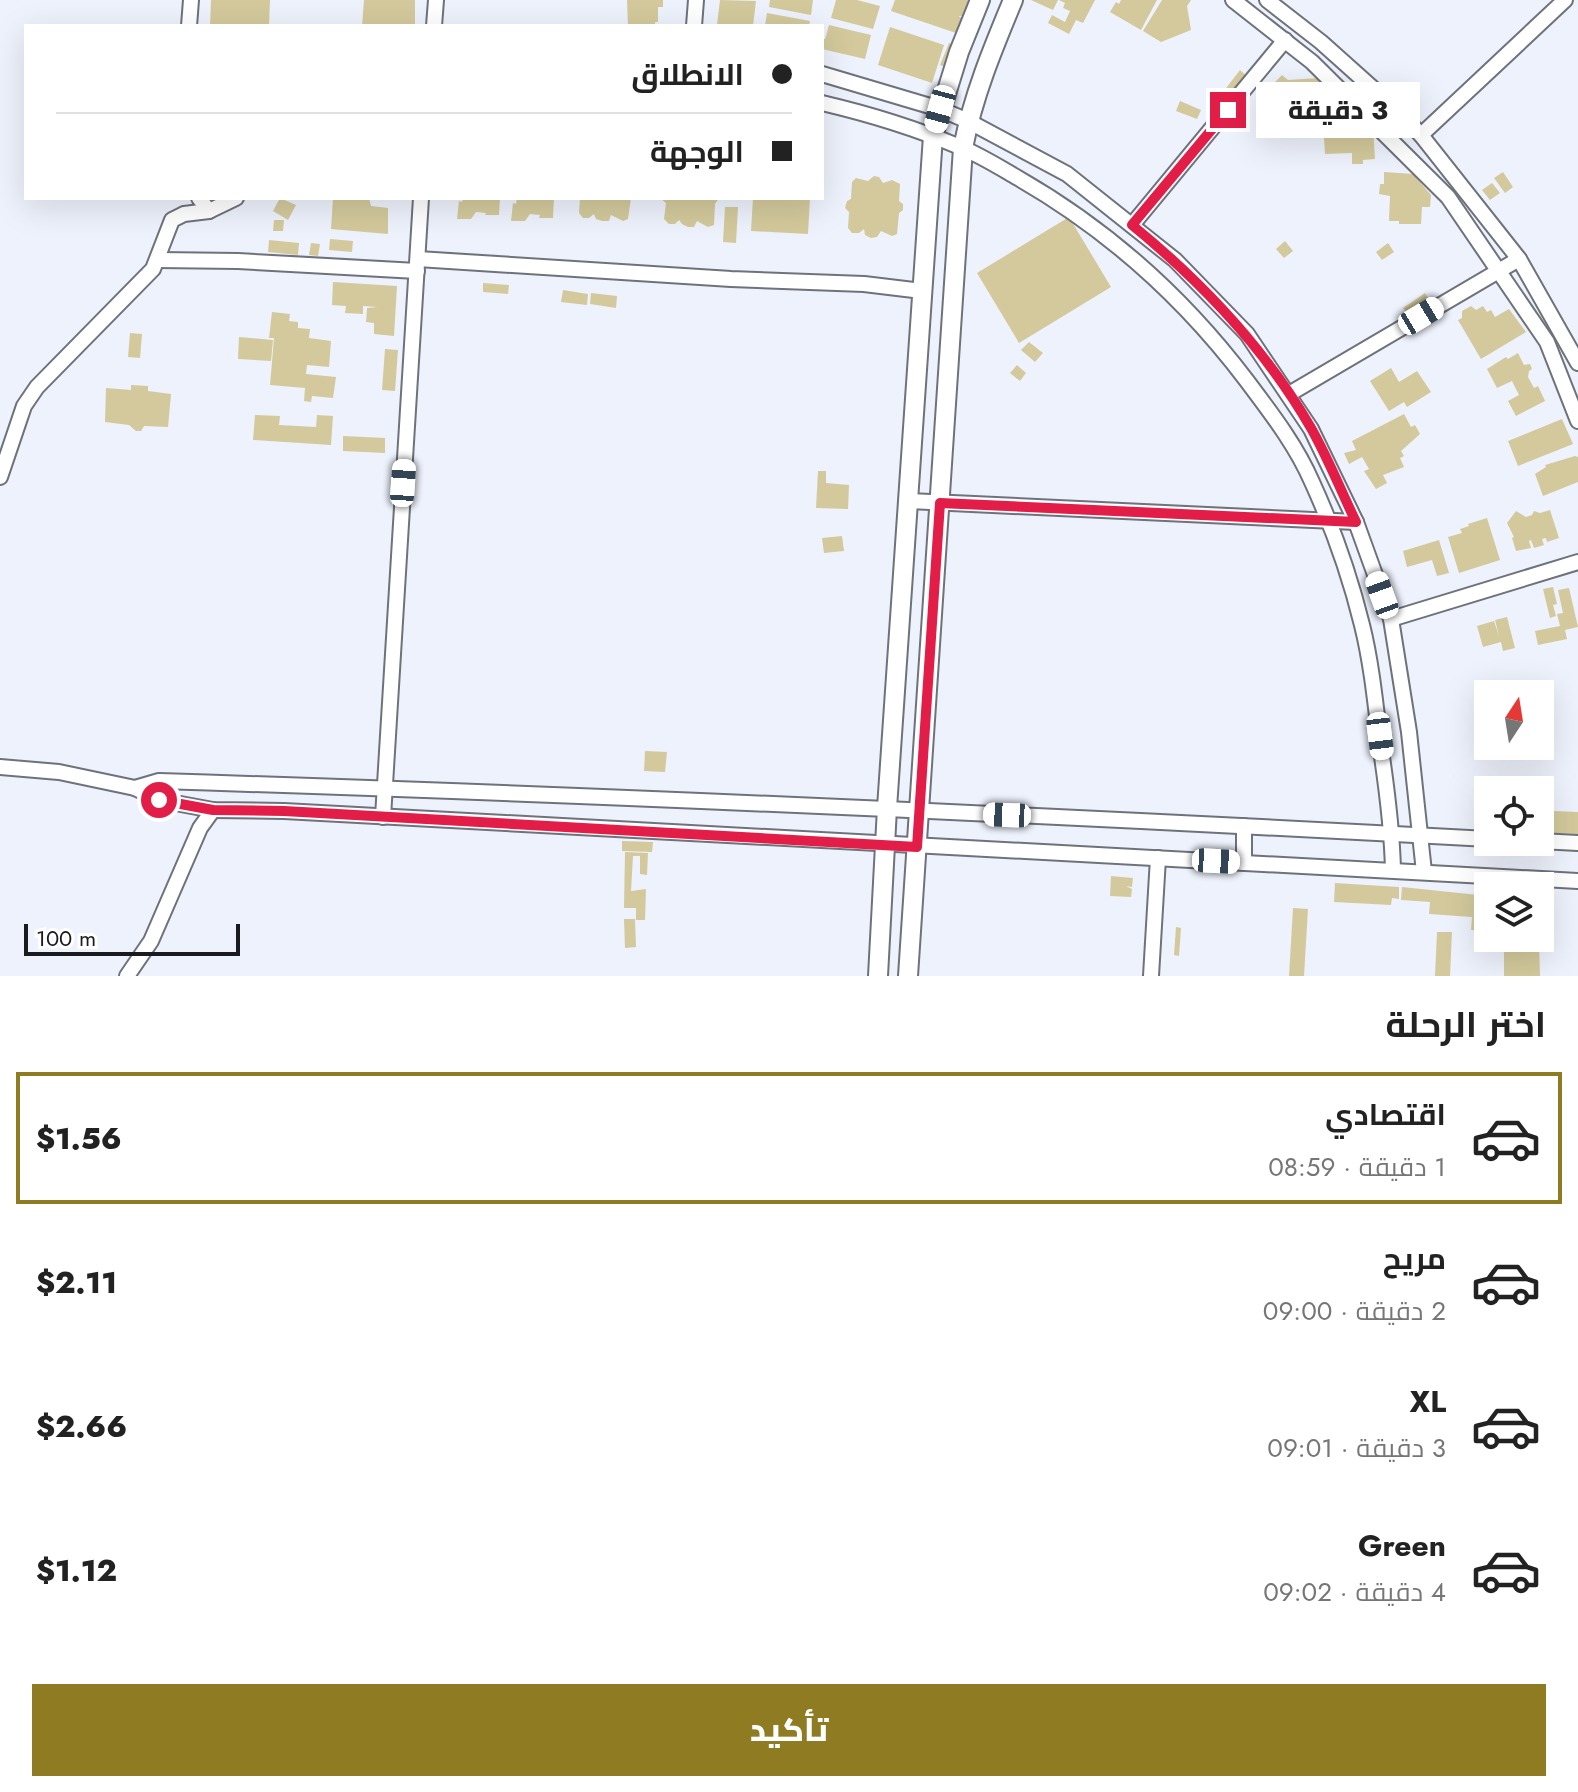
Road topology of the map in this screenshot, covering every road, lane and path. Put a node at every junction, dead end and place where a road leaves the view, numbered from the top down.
1 (191, 0) edge
2 (436, 0) edge
3 (696, 0) edge
4 (980, 0) edge
5 (1013, 0) edge
6 (1233, 0) edge
7 (1267, 0) edge
8 (1565, 0) edge
9 (189, 24) edge
10 (434, 24) edge
11 (694, 24) edge
12 (1285, 40) junction
13 (824, 75) edge
14 (824, 103) edge
15 (940, 109) junction
16 (968, 121) junction
17 (1421, 135) junction
18 (933, 136) junction
19 (963, 148) junction
20 (191, 200) edge
21 (201, 200) edge
22 (232, 200) edge
23 (421, 200) edge
24 (209, 211) junction
25 (184, 214) junction
26 (1132, 225) junction
27 (1519, 259) junction
28 (158, 260) junction
29 (417, 265) junction
30 (1499, 269) junction
31 (922, 291) junction
32 (1578, 363) edge
33 (1289, 394) junction
34 (1578, 421) edge
35 (0, 477) edge
36 (909, 501) junction
37 (940, 503) junction
38 (1329, 522) junction
39 (1356, 522) junction
40 (1578, 562) edge
41 (1391, 619) junction
42 (0, 767) edge
43 (135, 788) junction
44 (384, 788) junction
45 (887, 808) junction
46 (213, 810) junction
47 (918, 811) junction
48 (383, 817) junction
49 (1244, 826) junction
50 (1392, 834) junction
51 (1422, 835) junction
52 (1474, 838) edge
53 (1554, 842) edge
54 (1578, 843) edge
55 (885, 844) junction
56 (917, 847) junction
57 (1158, 858) junction
58 (1244, 863) junction
59 (1393, 870) junction
60 (1424, 872) junction
61 (1578, 881) edge
62 (127, 976) edge
63 (878, 976) edge
64 (908, 976) edge
65 (1151, 976) edge

1 - 9 street
2 - 10 street
3 - 11 street
4 - 15 street
5 - 16 street
6 - 12 street
7 - 17 street
8 - 17 street
12 - 26 street
12 - 30 street
13 - 15 street
14 - 18 street
15 - 16 street
15 - 18 street
16 - 19 street
16 - 26 street
17 - 27 street
18 - 19 street
18 - 31 street
19 - 37 street
19 - 38 street
20 - 25 street
21 - 24 street
22 - 24 street
23 - 29 street
24 - 25 street
25 - 28 street
26 - 33 street
27 - 30 street
27 - 32 street
28 - 29 street
28 - 35 street
29 - 31 street
29 - 44 street
30 - 33 street
30 - 34 street
31 - 36 street
33 - 39 street
36 - 37 street
36 - 45 street
37 - 38 street
37 - 47 street
38 - 39 street
38 - 50 street
39 - 41 street
40 - 41 street
41 - 51 street
42 - 43 street
43 - 44 street
43 - 46 street
44 - 45 street
44 - 48 street
45 - 47 street
45 - 55 street
46 - 48 street
46 - 62 street
47 - 49 street
47 - 56 street
48 - 55 street
49 - 50 street
49 - 58 street
50 - 51 street
50 - 59 street
51 - 52 street
51 - 60 street
53 - 54 street
55 - 56 street
55 - 63 street
56 - 57 street
56 - 64 street
57 - 58 street
57 - 65 street
58 - 59 street
59 - 60 street
60 - 61 street

